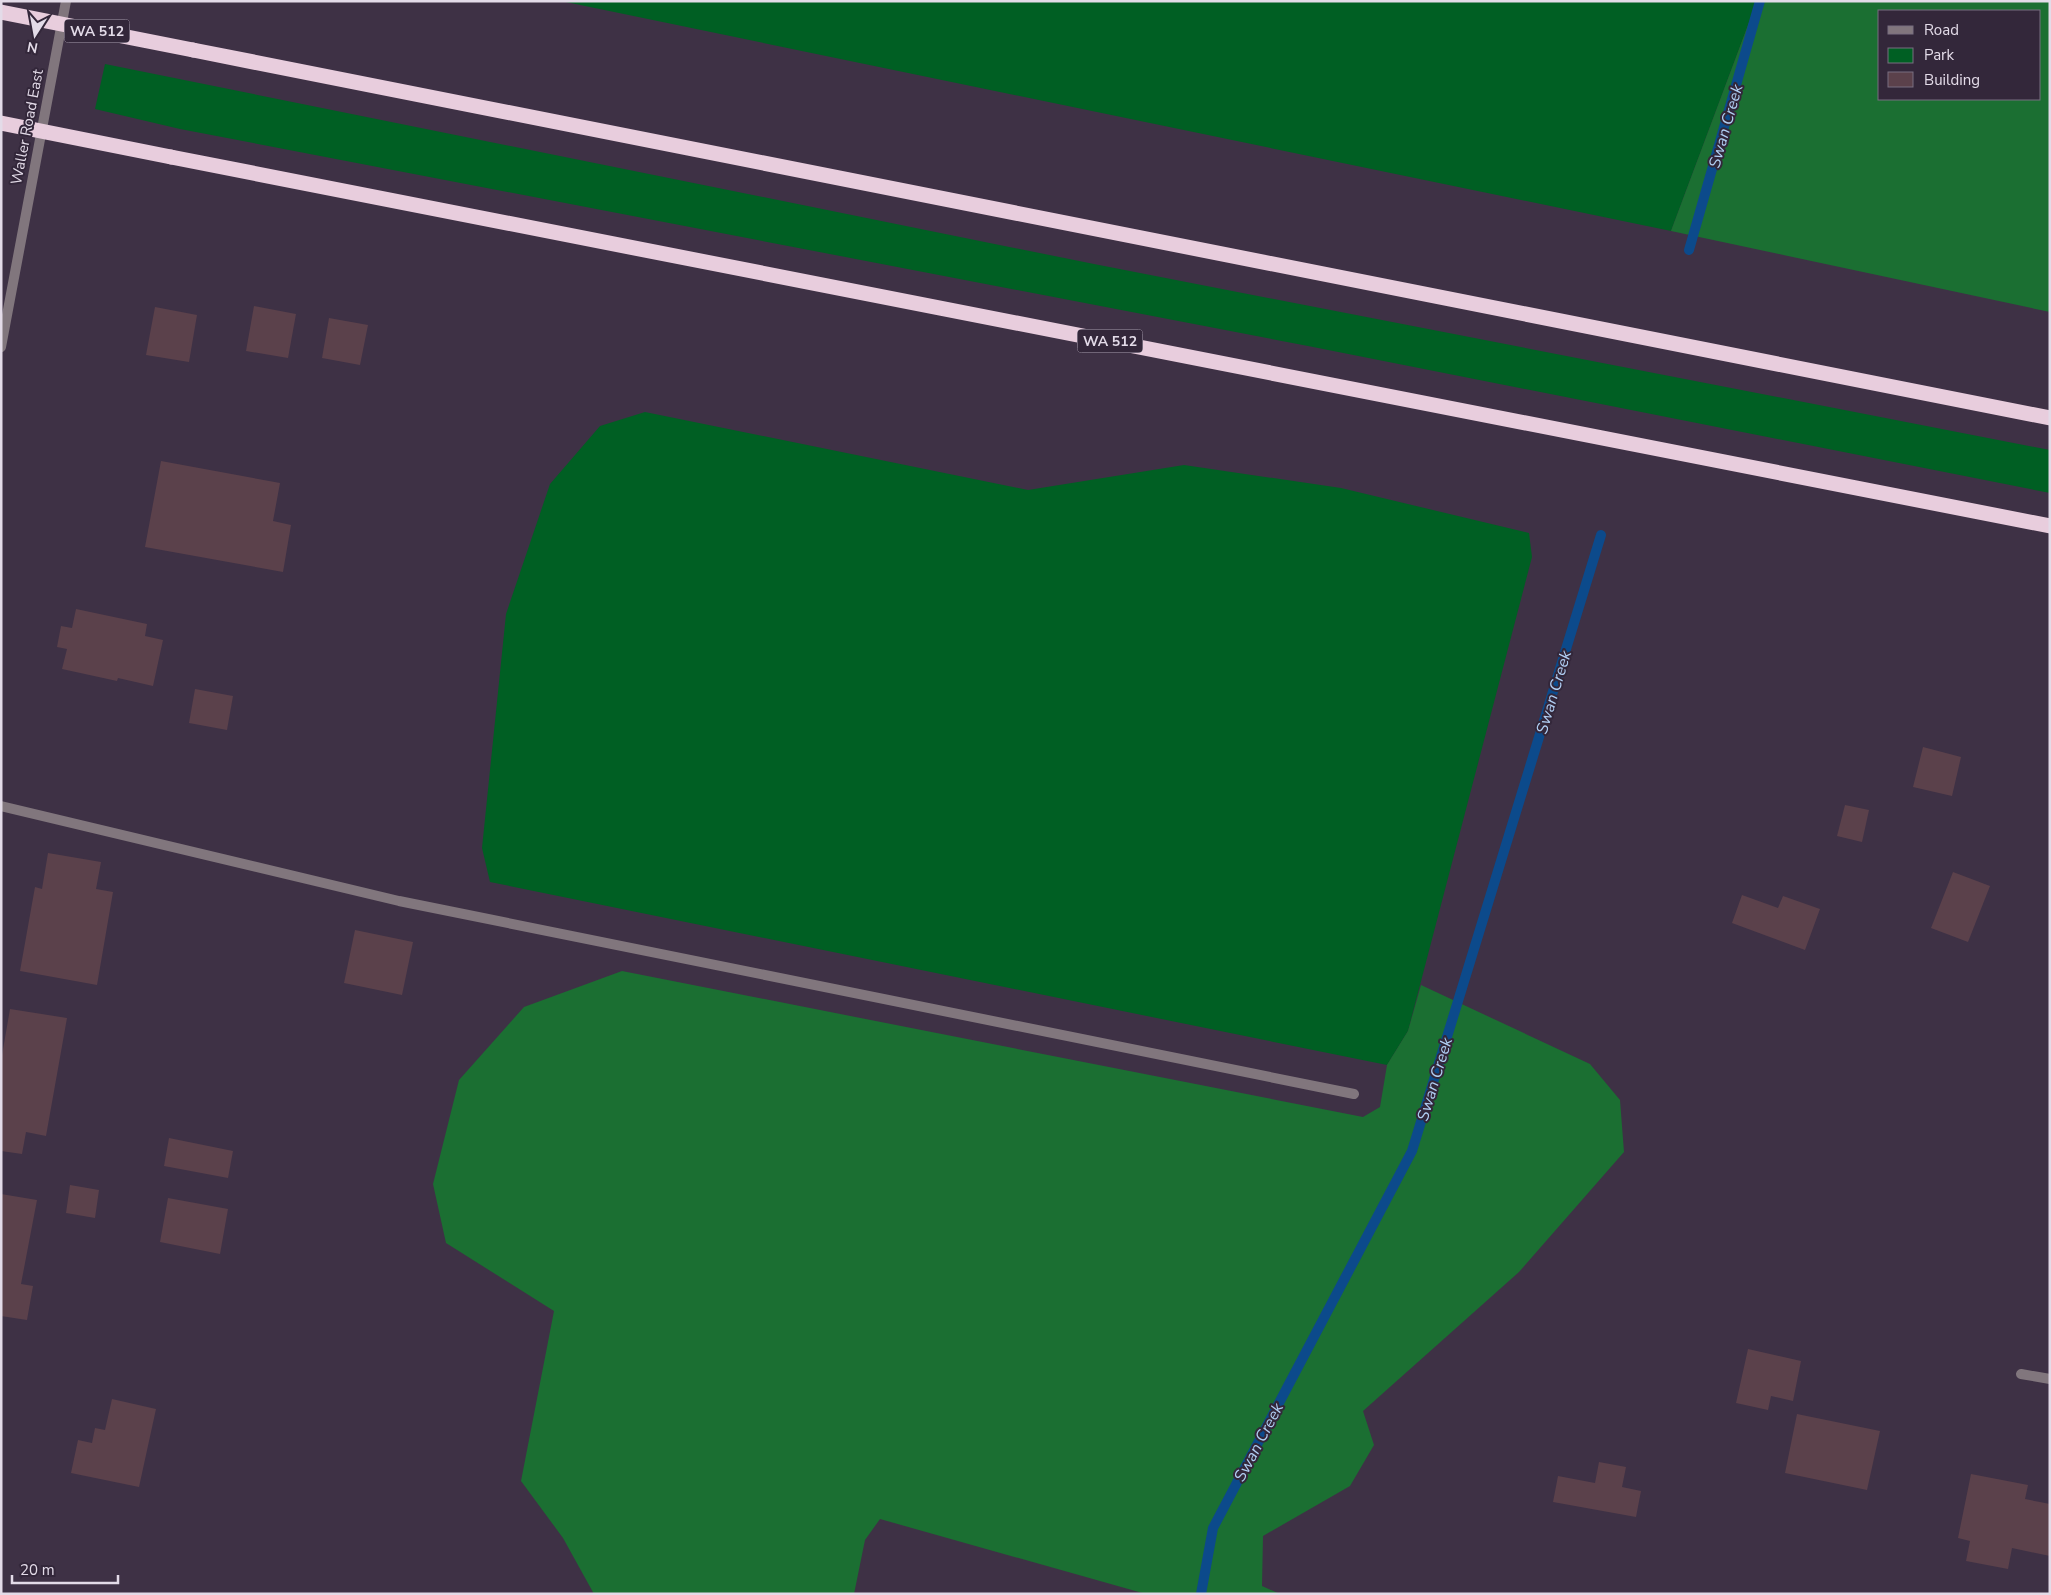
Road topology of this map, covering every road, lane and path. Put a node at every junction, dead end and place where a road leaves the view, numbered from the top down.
1 (66, 1) edge
2 (1, 12) edge
3 (1, 123) edge
4 (1, 346) edge
5 (2050, 418) edge
6 (2050, 526) edge
7 (1, 806) edge
8 (1354, 1094) dead end
9 (2021, 1374) dead end
10 (2050, 1380) edge

1 - 4 street, Waller Road East
2 - 5 highway, WA 512, bridge
3 - 6 highway, WA 512, bridge
7 - 8 street
9 - 10 street

